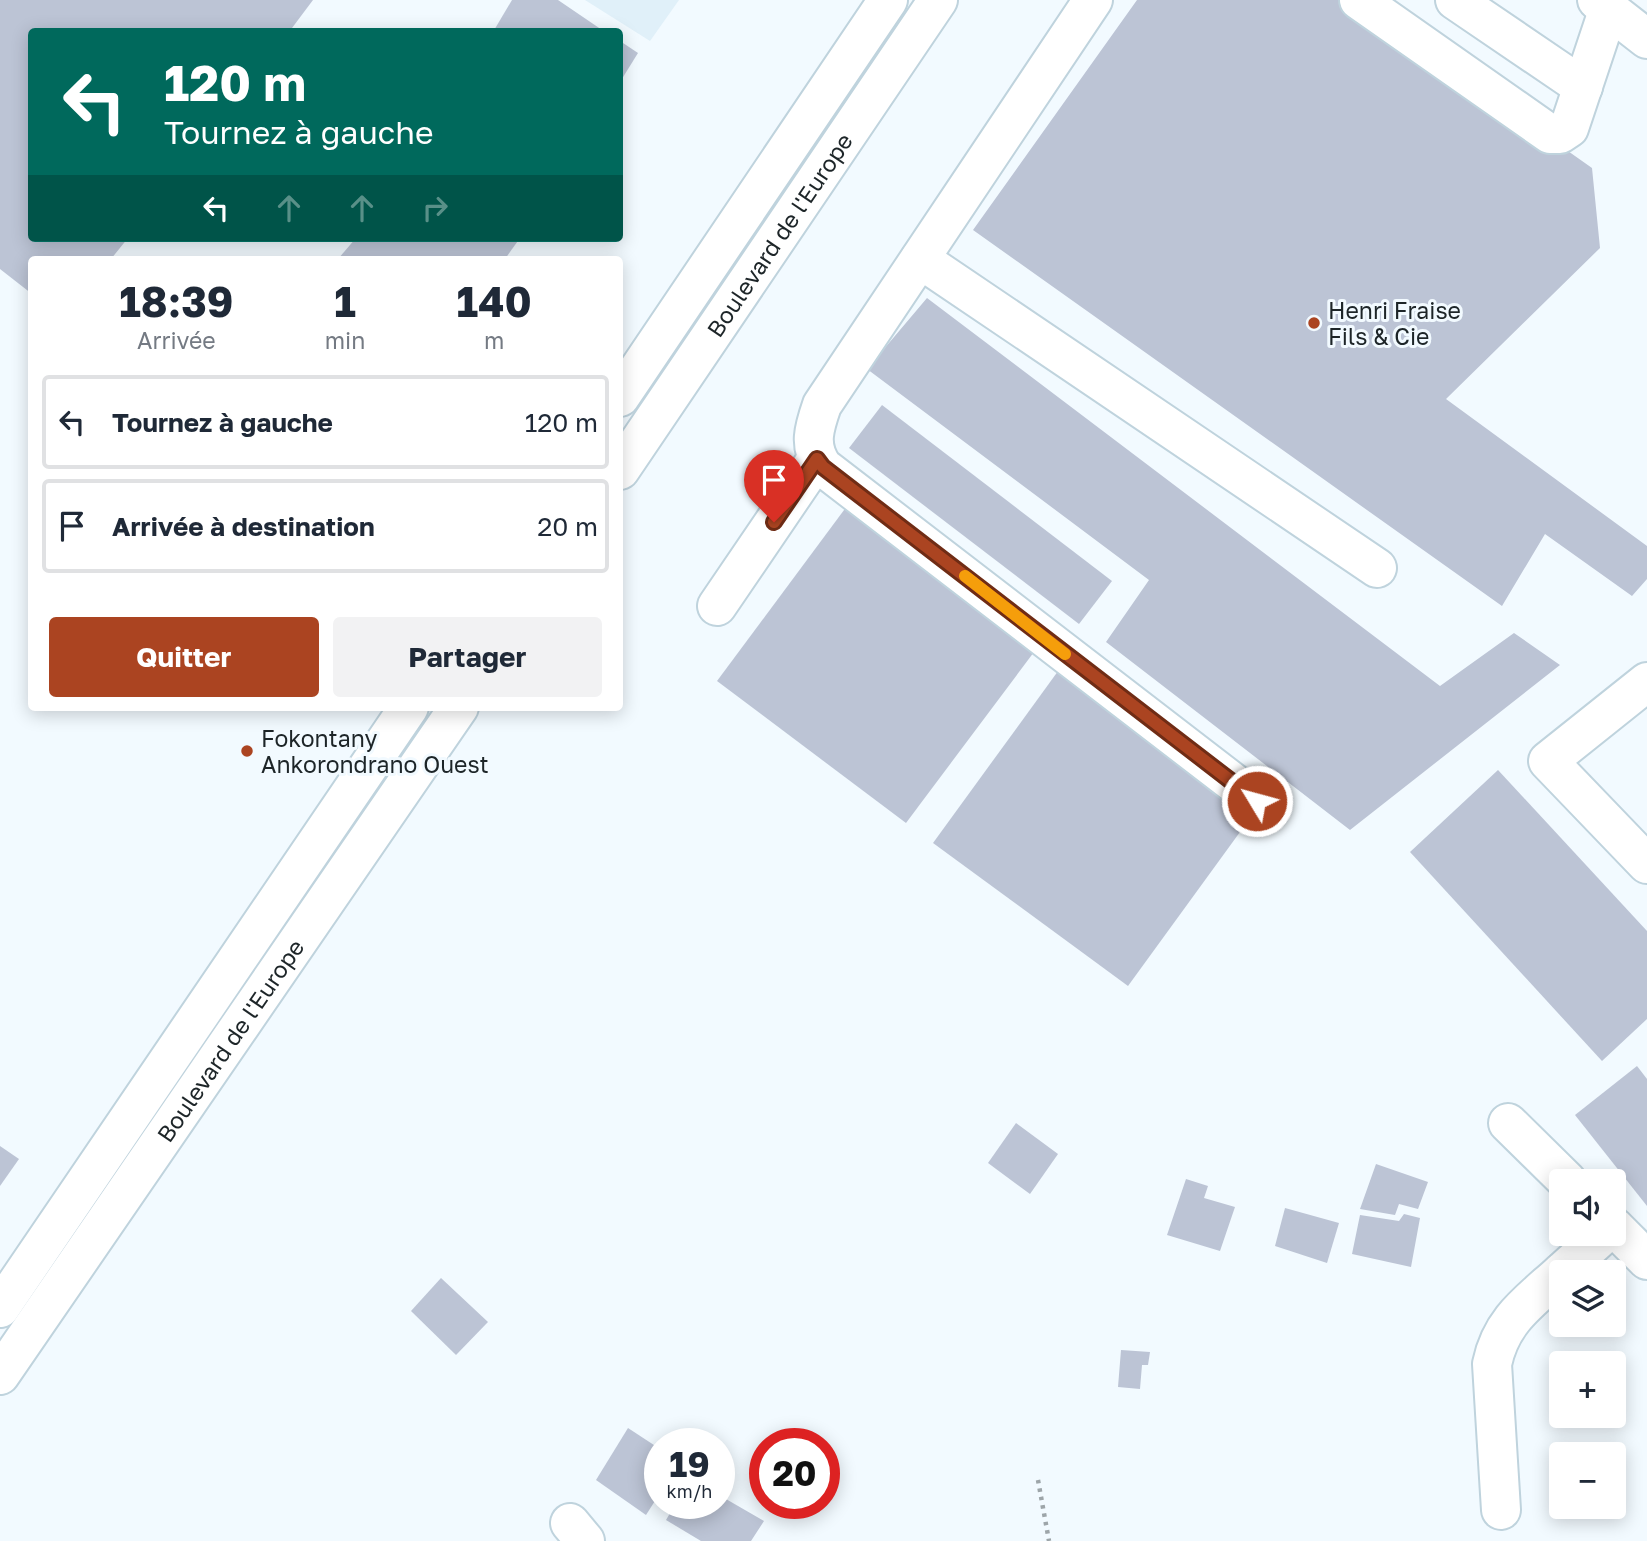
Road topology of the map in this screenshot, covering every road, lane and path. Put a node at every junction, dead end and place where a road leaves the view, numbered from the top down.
1 (888, 0) edge
2 (937, 0) edge
3 (1093, 0) edge
4 (1359, 0) edge
5 (1455, 0) edge
6 (1603, 4) edge
7 (1647, 39) edge
8 (1583, 87) junction
9 (920, 259) junction
10 (623, 393) edge
11 (817, 459) junction
12 (623, 466) edge
13 (1377, 568) dead end
14 (717, 606) dead end
15 (1647, 682) edge
16 (406, 711) edge
17 (456, 711) edge
18 (1257, 801) dead end
19 (1647, 864) edge
20 (1508, 1123) dead end
21 (1555, 1169) edge
22 (1626, 1239) edge
23 (1591, 1246) edge
24 (1576, 1260) edge
25 (1647, 1260) edge
26 (1549, 1285) edge
27 (0, 1308) edge
28 (0, 1375) edge
29 (1038, 1480) dead end
30 (1501, 1510) dead end
31 (1049, 1541) edge

1 - 10 main road, Boulevard de l'Europe
2 - 12 main road, Boulevard de l'Europe
3 - 9 main road
4 - 8 main road
5 - 8 main road
6 - 7 main road
6 - 8 main road
9 - 11 main road
9 - 13 main road
11 - 14 main road
11 - 18 main road
15 - 19 main road
16 - 27 main road, Boulevard de l'Europe
17 - 28 main road, Boulevard de l'Europe
20 - 21 main road
22 - 25 main road
23 - 24 main road
26 - 30 main road
29 - 31 path

